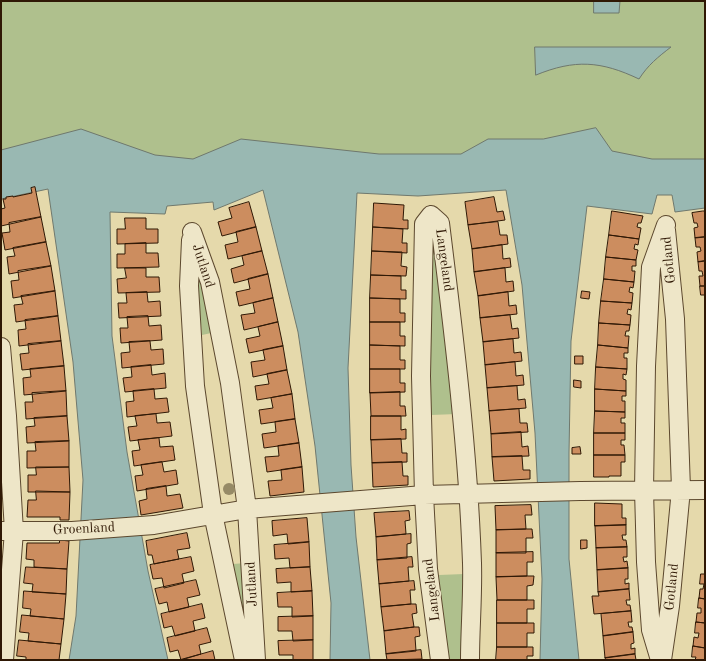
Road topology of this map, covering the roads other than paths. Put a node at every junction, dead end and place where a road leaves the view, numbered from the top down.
1 (1, 347) edge
2 (681, 489) junction
3 (644, 490) junction
4 (705, 490) edge
5 (469, 494) junction
6 (424, 495) junction
7 (247, 509) junction
8 (213, 514) junction
9 (7, 531) edge
10 (4, 660) edge
11 (244, 660) edge
12 (256, 660) edge
13 (440, 660) edge
14 (470, 660) edge
15 (661, 660) edge

1 - 9 street
2 - 3 street
2 - 3 street, Gotland
2 - 4 street
2 - 15 street, Gotland
3 - 5 street
3 - 15 street, Gotland
5 - 6 street
5 - 6 street, Langeland
5 - 14 street, Langeland
6 - 7 street
6 - 13 street, Langeland
7 - 8 street
7 - 8 street, Jutland
7 - 12 street, Jutland
8 - 9 street, Groenland
8 - 11 street, Jutland
9 - 10 street

